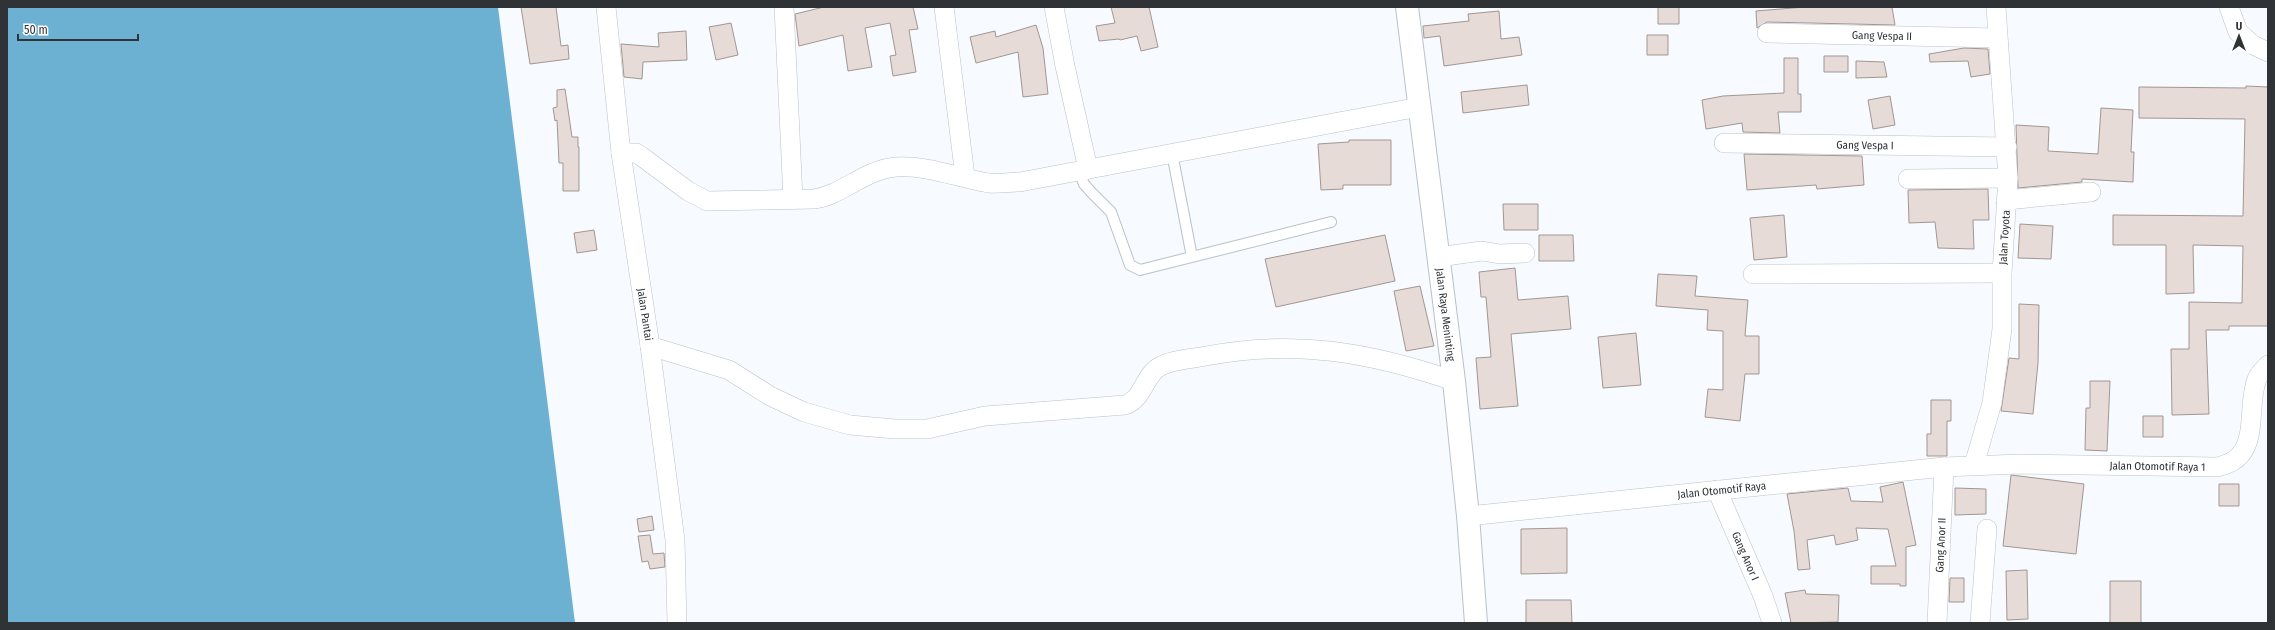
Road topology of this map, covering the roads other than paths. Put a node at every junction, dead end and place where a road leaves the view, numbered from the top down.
1 (606, 7) edge
2 (784, 7) edge
3 (944, 7) edge
4 (1054, 7) edge
5 (1407, 7) edge
6 (1996, 7) edge
7 (2229, 7) edge
8 (1767, 34) dead end
9 (1997, 38) junction
10 (2268, 52) edge
11 (1419, 107) junction
12 (1724, 143) dead end
13 (2007, 147) junction
14 (621, 153) junction
15 (1172, 153) junction
16 (1084, 170) junction
17 (965, 177) junction
18 (2008, 178) junction
19 (1908, 180) dead end
20 (2091, 192) dead end
21 (794, 200) junction
22 (2006, 200) junction
23 (1331, 222) dead end
24 (1525, 253) dead end
25 (1192, 257) junction
26 (1438, 257) junction
27 (2002, 273) junction
28 (1754, 274) dead end
29 (650, 346) junction
30 (2268, 365) edge
31 (1454, 381) junction
32 (1974, 465) junction
33 (1944, 467) junction
34 (1717, 490) junction
35 (1468, 516) junction
36 (1987, 529) dead end
37 (678, 623) edge
38 (1476, 623) edge
39 (1772, 623) edge
40 (1937, 623) edge
41 (1980, 623) edge

1 - 14 street, Jalan Pantai
2 - 21 street
3 - 17 street
4 - 16 street
5 - 11 highway, Jalan Raya Meninting
6 - 9 street, Jalan Toyota
7 - 10 street
8 - 9 street, Gang Vespa II
9 - 13 street, Jalan Toyota
11 - 15 street
11 - 26 highway, Jalan Raya Meninting
12 - 13 street, Gang Vespa I
13 - 18 street, Jalan Toyota
14 - 21 street
14 - 29 street, Jalan Pantai
15 - 16 street
15 - 25 lane
16 - 17 street
16 - 25 lane
17 - 21 street
18 - 19 street
18 - 22 street, Jalan Toyota
20 - 22 street
22 - 27 street, Jalan Toyota
23 - 25 lane
24 - 26 street
26 - 31 highway, Jalan Raya Meninting
27 - 28 street
27 - 32 street, Jalan Toyota
29 - 31 street
29 - 37 street, Jalan Pantai
30 - 32 street, Jalan Otomotif Raya 1
31 - 35 highway, Jalan Raya Meninting
32 - 33 street, Jalan Otomotif Raya
33 - 34 street, Jalan Otomotif Raya
33 - 40 street, Gang Anor II
34 - 35 street, Jalan Otomotif Raya
34 - 39 street, Gang Anor I
35 - 38 highway, Jalan Raya Meninting
36 - 41 street

